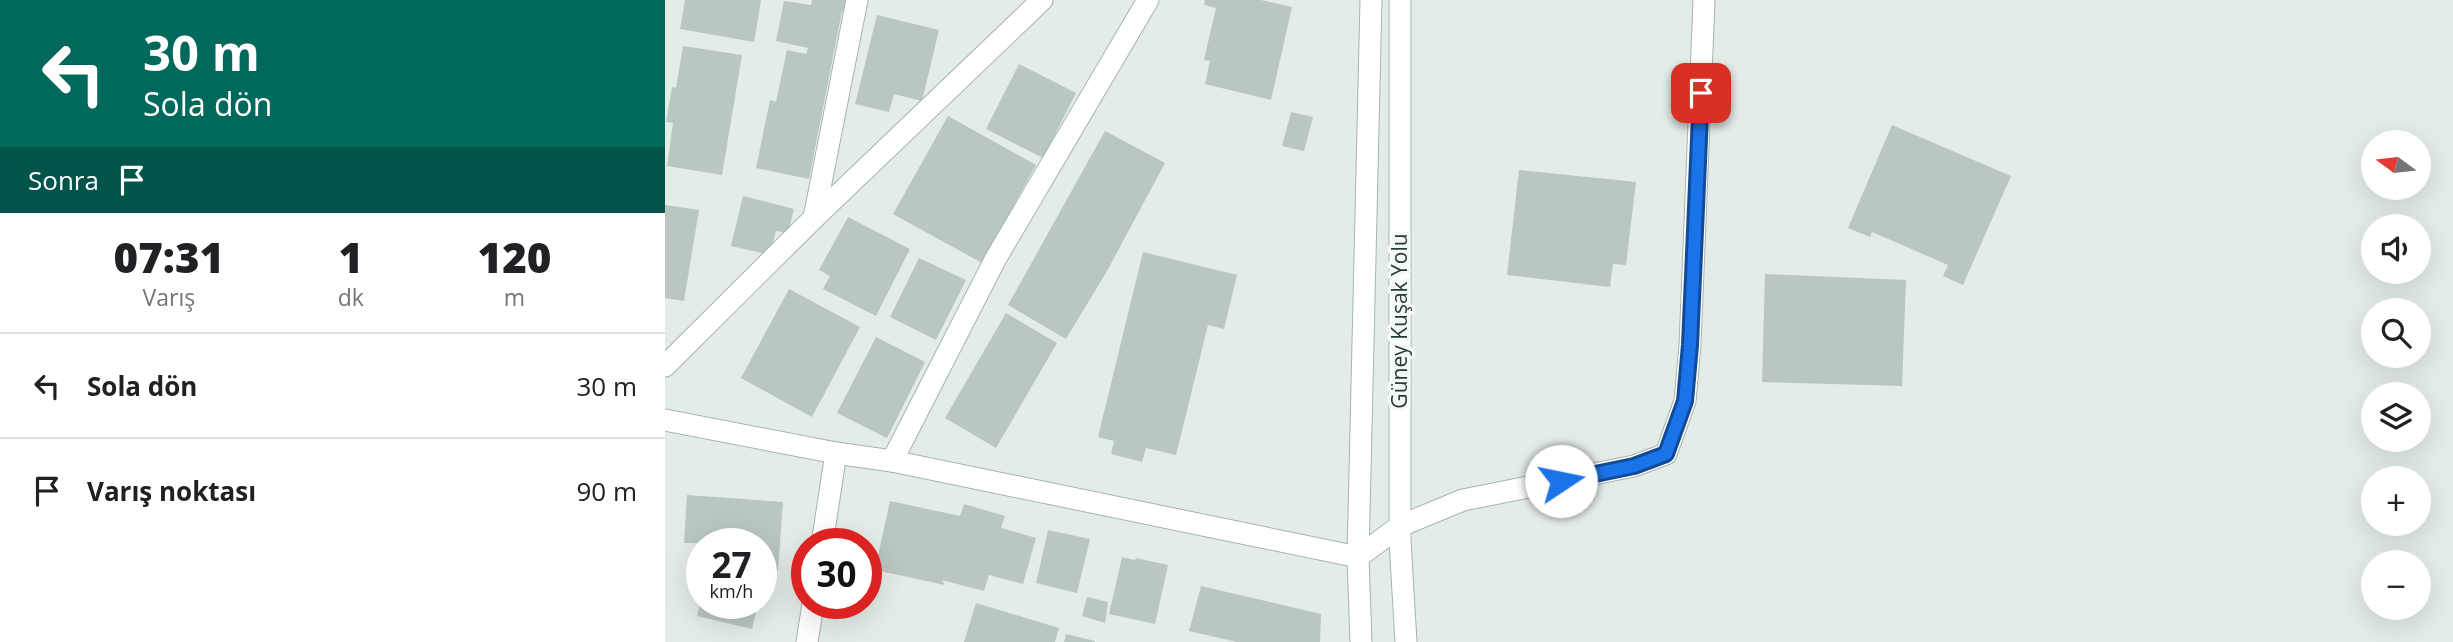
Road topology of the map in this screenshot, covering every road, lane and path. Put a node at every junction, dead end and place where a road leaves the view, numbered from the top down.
1 (857, 0) edge
2 (1042, 0) edge
3 (1148, 0) edge
4 (1371, 0) edge
5 (1400, 0) edge
6 (1704, 0) edge
7 (814, 218) junction
8 (665, 366) edge
9 (665, 420) edge
10 (835, 453) junction
11 (892, 461) junction
12 (1400, 526) junction
13 (824, 528) edge
14 (1358, 557) junction
15 (811, 619) edge
16 (807, 642) edge
17 (1361, 642) edge
18 (1406, 642) edge

1 - 7 street
2 - 7 street
3 - 11 street
4 - 14 street, Güney Kuşak Yolu
5 - 12 street, Güney Kuşak Yolu
6 - 12 street
7 - 8 street
9 - 10 street
10 - 11 street
10 - 13 street
11 - 14 street
12 - 14 street
12 - 18 street, Güney Kuşak Yolu
14 - 17 street, Güney Kuşak Yolu
15 - 16 street

